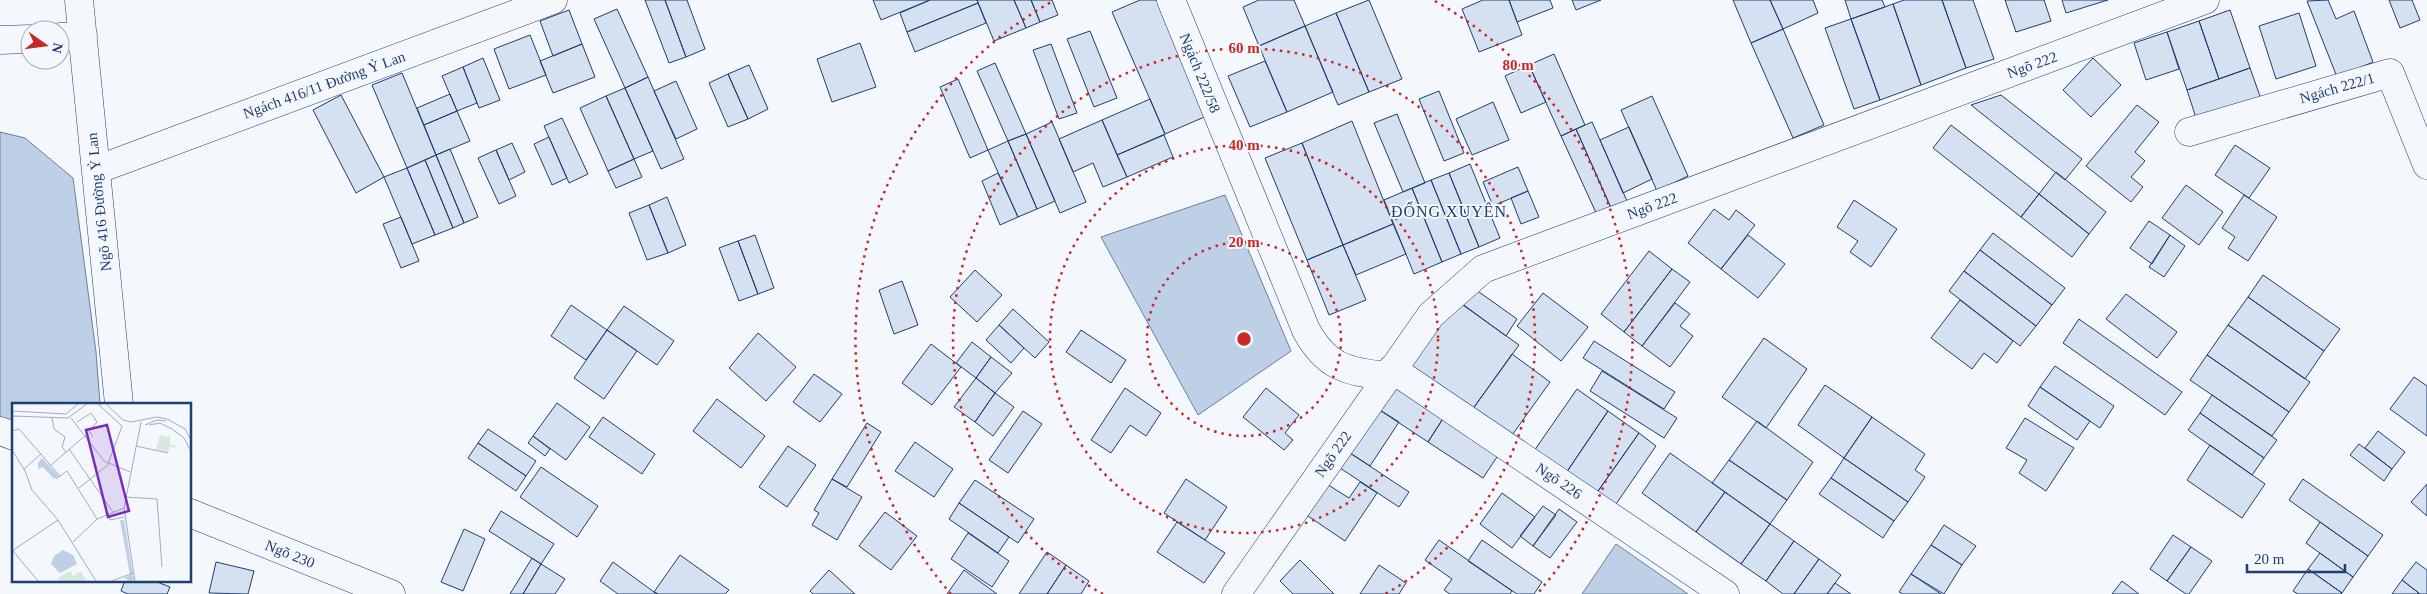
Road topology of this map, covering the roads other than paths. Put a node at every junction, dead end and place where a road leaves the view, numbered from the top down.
1 (79, 0) edge
2 (553, 0) edge
3 (1171, 0) edge
4 (2206, 0) edge
5 (71, 37) edge
6 (20, 39) edge
7 (0, 40) edge
8 (2189, 132) dead end
9 (2425, 153) edge
10 (96, 170) junction
11 (1390, 373) junction
12 (119, 403) edge
13 (0, 431) edge
14 (12, 435) edge
15 (191, 513) edge
16 (391, 594) edge
17 (1236, 594) edge
18 (1725, 594) edge

1 - 5 street, Ngõ 416 Đường Ỷ Lan
2 - 10 street, Ngách 416/11 Đường Ỷ Lan
3 - 11 street, Ngách 222/58
4 - 11 street, Ngõ 222
5 - 10 street, Ngõ 416 Đường Ỷ Lan
6 - 7 street
8 - 9 street, Ngách 222/1
10 - 12 street, Ngõ 416 Đường Ỷ Lan
11 - 17 street, Ngõ 222
11 - 18 street, Ngõ 226
13 - 14 street
15 - 16 street, Ngõ 230

